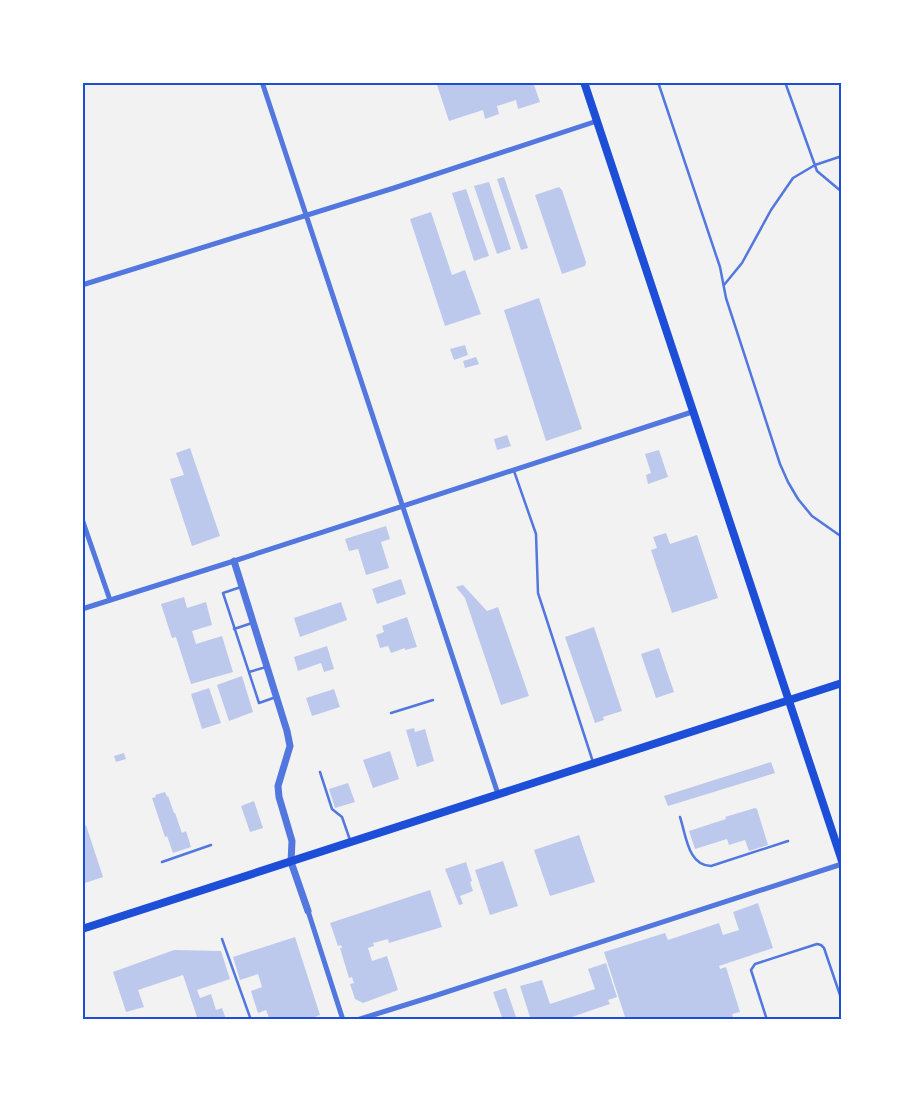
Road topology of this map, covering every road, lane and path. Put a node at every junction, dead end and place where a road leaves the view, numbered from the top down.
1 (262, 82) edge
2 (584, 82) edge
3 (658, 82) edge
4 (785, 82) edge
5 (597, 121) junction
6 (842, 156) edge
7 (815, 164) junction
8 (842, 192) edge
9 (306, 216) junction
10 (82, 285) edge
11 (724, 285) junction
12 (692, 412) junction
13 (514, 471) junction
14 (402, 507) junction
15 (82, 519) edge
16 (842, 537) edge
17 (234, 562) junction
18 (242, 587) junction
19 (110, 600) junction
20 (82, 609) edge
21 (254, 622) junction
22 (234, 629) junction
23 (268, 666) junction
24 (249, 672) junction
25 (842, 683) edge
26 (277, 697) junction
27 (433, 700) dead end
28 (788, 701) junction
29 (391, 713) dead end
30 (593, 764) junction
31 (320, 772) dead end
32 (498, 794) junction
33 (680, 817) dead end
34 (788, 841) dead end
35 (351, 842) junction
36 (211, 845) dead end
37 (162, 862) dead end
38 (291, 862) junction
39 (842, 862) edge
40 (308, 912) joint
41 (82, 929) edge
42 (222, 939) dead end
43 (842, 1001) edge
44 (251, 1020) edge
45 (343, 1020) edge
46 (357, 1020) edge
47 (767, 1020) edge

1 - 9 street
2 - 5 main road
3 - 11 lane
4 - 7 lane
5 - 9 street
5 - 12 main road
6 - 7 lane
7 - 8 lane
7 - 11 lane
9 - 10 street
9 - 14 street
11 - 16 lane
12 - 13 street
12 - 28 main road
13 - 14 street
13 - 30 lane
14 - 17 street
14 - 32 street
15 - 19 street
17 - 18 street
17 - 19 street
18 - 21 street
18 - 22 lane
19 - 20 street
21 - 22 lane
21 - 23 street
22 - 24 lane
23 - 24 lane
23 - 26 street
24 - 26 lane
25 - 28 main road
26 - 38 street
27 - 29 lane
28 - 30 main road
28 - 39 main road
30 - 32 main road
31 - 35 lane
32 - 35 main road
33 - 34 lane
35 - 38 main road
36 - 37 lane
38 - 40 street
38 - 41 main road
39 - 46 street
40 - 45 street
42 - 44 lane
43 - 47 lane

